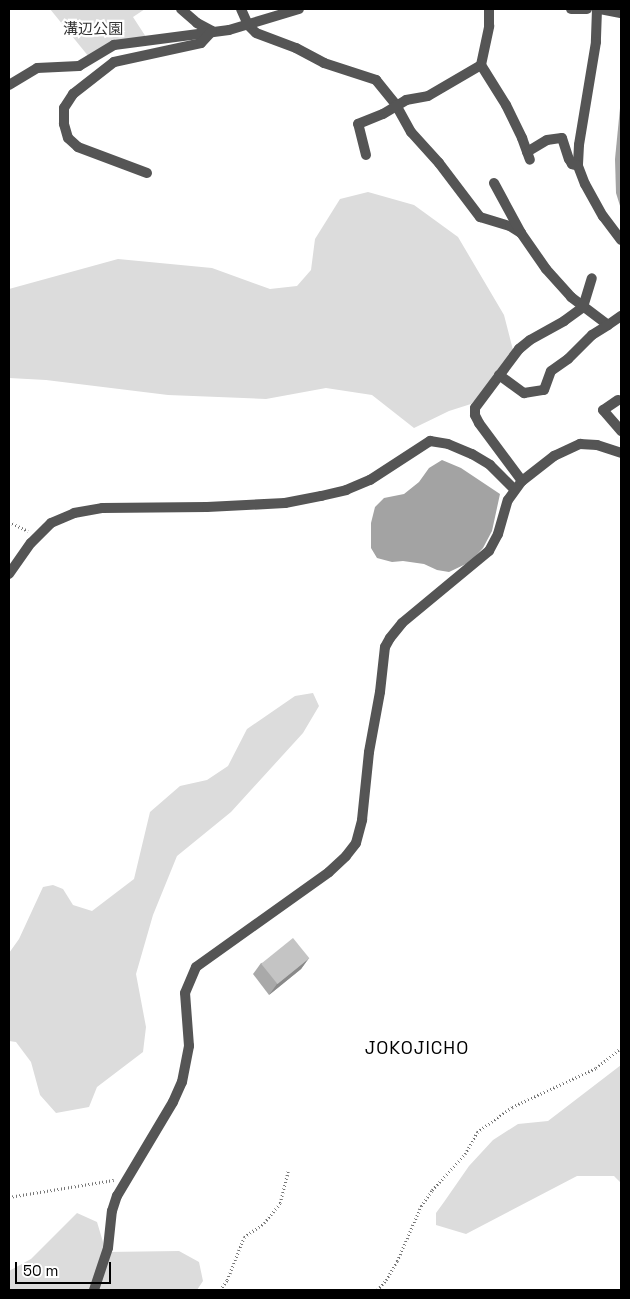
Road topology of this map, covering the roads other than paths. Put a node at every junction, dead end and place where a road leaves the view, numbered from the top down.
1 (181, 9) edge
2 (241, 9) edge
3 (299, 9) edge
4 (489, 9) edge
5 (571, 9) edge
6 (587, 9) edge
7 (598, 9) edge
8 (621, 14) edge
9 (248, 25) junction
10 (212, 31) junction
11 (481, 66) junction
12 (9, 85) edge
13 (396, 105) junction
14 (366, 155) dead end
15 (578, 166) junction
16 (147, 173) dead end
17 (494, 183) dead end
18 (521, 233) junction
19 (621, 240) edge
20 (592, 278) dead end
21 (583, 307) junction
22 (621, 316) edge
23 (608, 325) junction
24 (499, 375) junction
25 (618, 400) dead end
26 (621, 431) edge
27 (621, 453) edge
28 (522, 481) junction
29 (514, 490) junction
30 (9, 574) edge
31 (94, 1290) edge

1 - 10 street
2 - 9 street
3 - 9 street
4 - 11 street
5 - 6 street
7 - 8 street
7 - 15 street
9 - 10 street
9 - 13 street
10 - 12 street
10 - 16 street
11 - 13 street
11 - 15 street
13 - 14 street
13 - 18 street
15 - 19 street
17 - 18 street
18 - 21 street
20 - 21 street
21 - 23 street
21 - 24 street
22 - 23 street
23 - 24 street
24 - 28 street
25 - 26 street
27 - 28 street
28 - 29 street
29 - 30 street
29 - 31 street

